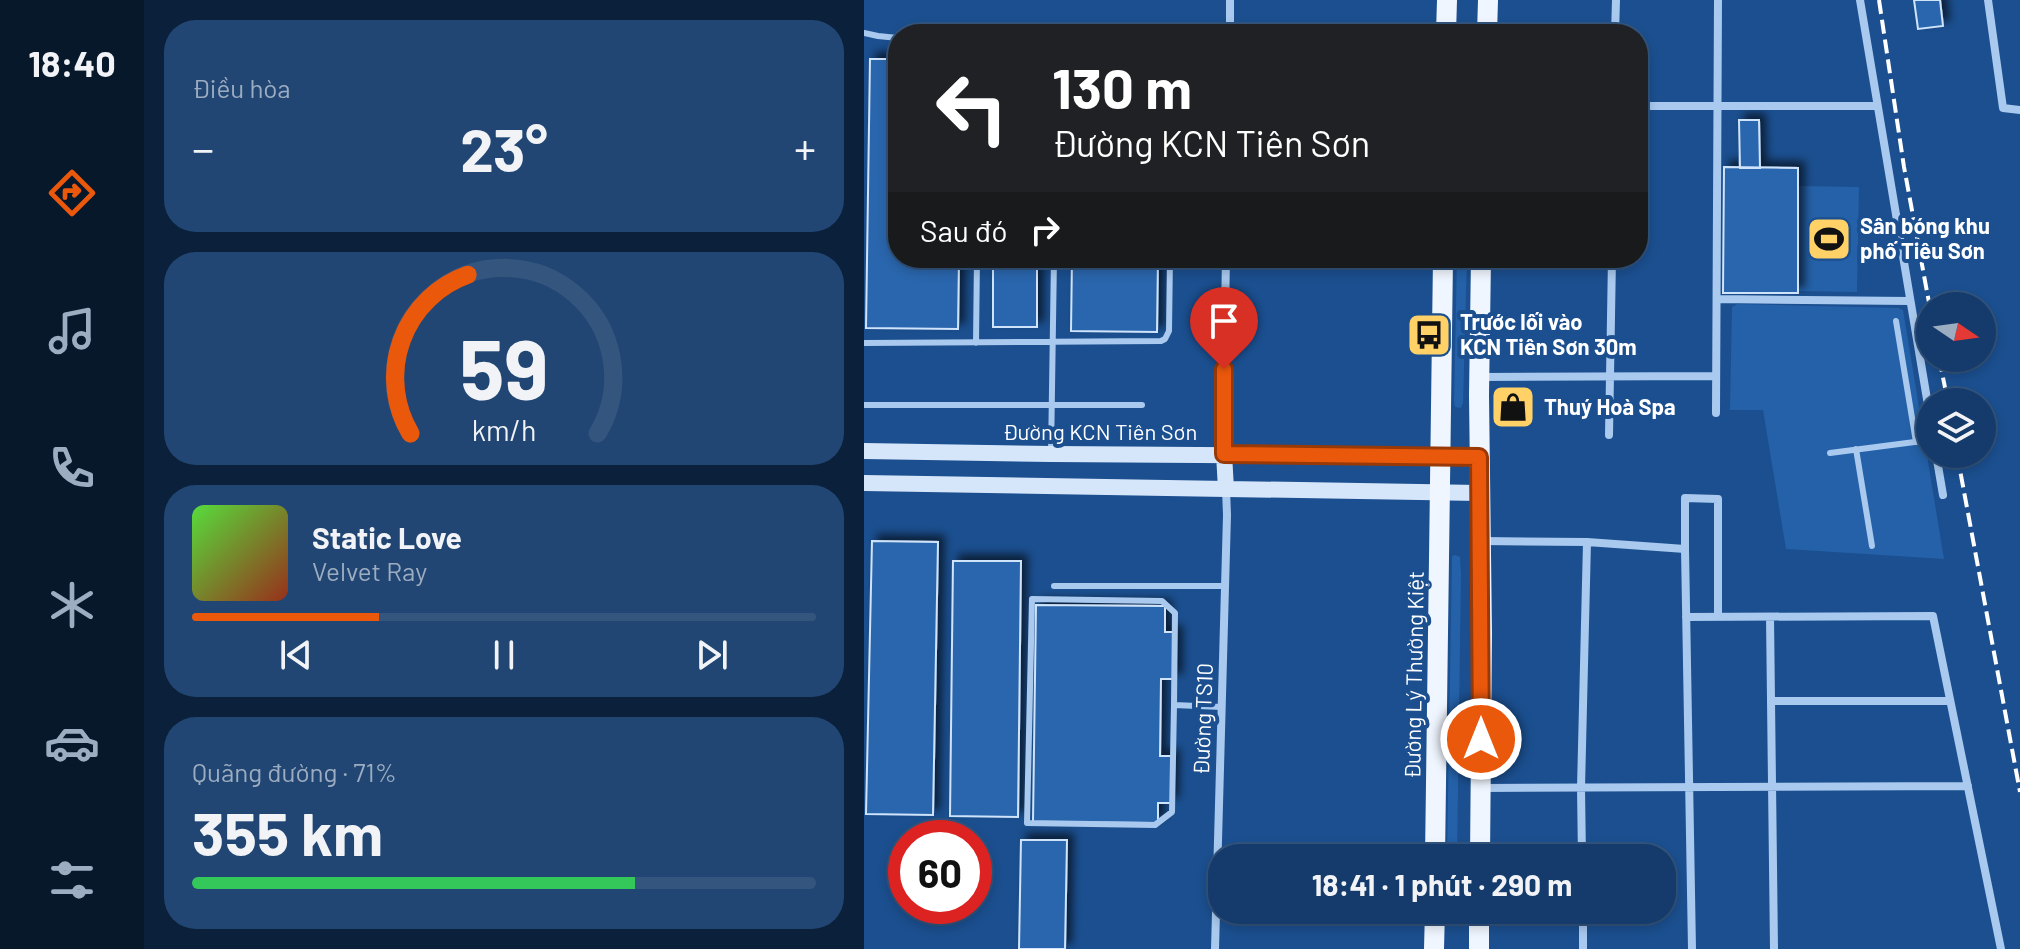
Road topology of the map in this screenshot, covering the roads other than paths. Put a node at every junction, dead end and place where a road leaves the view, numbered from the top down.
1 (1230, 0) edge
2 (1447, 0) edge
3 (1488, 0) edge
4 (1616, 0) edge
5 (1718, 0) edge
6 (1860, 0) edge
7 (1988, 0) edge
8 (1230, 24) edge
9 (1446, 24) edge
10 (1487, 24) edge
11 (1615, 24) edge
12 (864, 33) edge
13 (888, 37) edge
14 (1648, 106) edge
15 (1718, 106) junction
16 (1877, 106) junction
17 (2020, 110) edge
18 (977, 268) edge
19 (1054, 268) edge
20 (1170, 268) edge
21 (1226, 268) edge
22 (1443, 268) edge
23 (1481, 268) edge
24 (1612, 268) edge
25 (1717, 299) junction
26 (1910, 301) junction
27 (1896, 321) dead end
28 (1053, 342) junction
29 (864, 343) edge
30 (976, 343) junction
31 (1609, 376) junction
32 (1716, 376) junction
33 (1479, 377) junction
34 (1925, 388) edge
35 (864, 405) edge
36 (1052, 405) junction
37 (1142, 405) dead end
38 (1716, 413) dead end
39 (1609, 435) dead end
40 (1916, 442) joint
41 (1856, 449) junction
42 (864, 451) edge
43 (1830, 453) dead end
44 (1051, 454) junction
45 (1224, 454) junction
46 (1440, 456) junction
47 (1479, 457) junction
48 (1938, 468) edge
49 (864, 483) edge
50 (1226, 489) junction
51 (1441, 493) junction
52 (1479, 493) junction
53 (1943, 495) dead end
54 (1480, 541) junction
55 (1587, 542) junction
56 (1872, 546) dead end
57 (1685, 549) junction
58 (1054, 586) dead end
59 (1225, 586) junction
60 (1686, 617) junction
61 (1718, 617) junction
62 (1770, 617) junction
63 (1771, 701) junction
64 (1950, 701) junction
65 (1174, 705) junction
66 (1222, 707) junction
67 (1968, 786) junction
68 (1689, 787) junction
69 (1772, 787) junction
70 (1481, 788) junction
71 (1581, 788) junction
72 (1435, 844) edge
73 (1480, 844) edge
74 (1582, 844) edge
75 (1435, 924) edge
76 (1479, 924) edge
77 (1583, 924) edge
78 (1215, 949) edge
79 (1434, 949) edge
80 (1479, 949) edge
81 (1583, 949) edge
82 (1692, 949) edge
83 (1774, 949) edge
84 (2001, 949) edge

1 - 8 street
2 - 9 main road
3 - 10 main road
4 - 11 street
5 - 15 street
6 - 16 street
7 - 17 street
12 - 13 lane
14 - 15 street
15 - 16 street
15 - 25 street
16 - 26 street
18 - 30 lane
19 - 28 lane
20 - 28 lane
21 - 45 street
22 - 46 main road, Đường Lý Thường Kiệt
23 - 33 main road
24 - 31 street
25 - 26 street
25 - 32 street
26 - 34 street
27 - 40 lane
28 - 30 lane
28 - 36 lane
29 - 30 lane
31 - 32 street
31 - 33 street
31 - 39 street
32 - 38 street
33 - 47 main road
35 - 36 lane
36 - 37 lane
36 - 44 lane
40 - 41 lane
41 - 43 lane
41 - 56 lane
42 - 44 main road, Đường KCN Tiên Sơn
44 - 45 main road, Đường KCN Tiên Sơn
45 - 46 main road, Đường KCN Tiên Sơn
45 - 50 main road
46 - 47 main road, Đường KCN Tiên Sơn
46 - 51 main road, Đường Lý Thường Kiệt
47 - 52 main road
48 - 53 street
49 - 50 main road
50 - 51 main road
50 - 59 street, Đường TS10
51 - 52 main road
51 - 72 main road, Đường Lý Thường Kiệt
52 - 54 main road
54 - 55 street
54 - 70 main road
55 - 57 street
55 - 71 street
57 - 60 street
57 - 61 street
58 - 59 lane
59 - 66 street, Đường TS10
60 - 61 street
60 - 68 street
61 - 62 street
62 - 63 street
62 - 64 street
63 - 64 street
63 - 69 street
64 - 67 street
65 - 65 lane
65 - 66 lane
66 - 78 street, Đường TS10
67 - 69 street
67 - 84 street
68 - 69 street
68 - 71 street
68 - 82 street
69 - 83 street
70 - 71 street
70 - 73 main road
71 - 74 street
75 - 79 main road
76 - 80 main road
77 - 81 street

